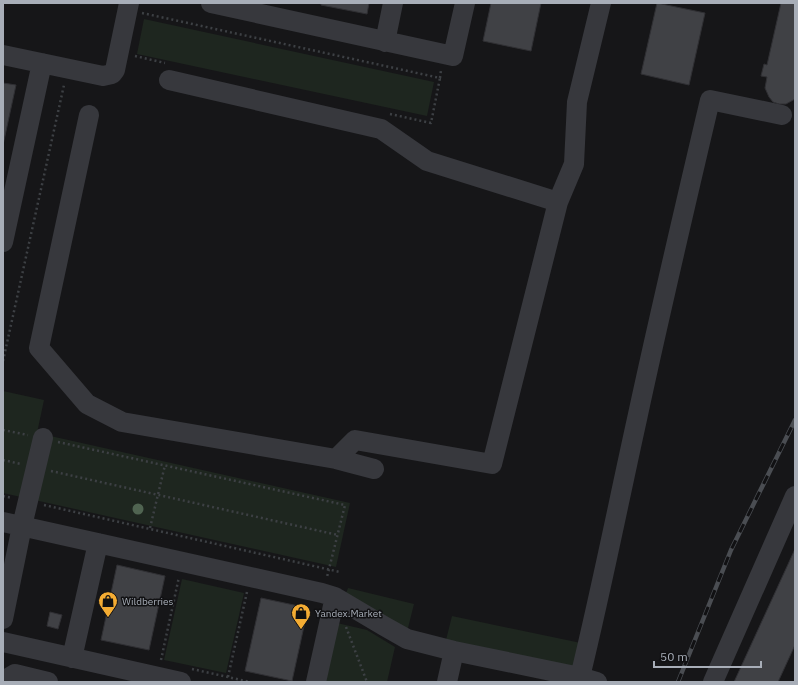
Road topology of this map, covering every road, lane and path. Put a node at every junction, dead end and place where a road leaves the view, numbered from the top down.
1 (211, 3) edge
2 (393, 3) edge
3 (465, 3) edge
4 (601, 3) edge
5 (138, 8) edge
6 (140, 20) dead end
7 (385, 42) junction
8 (134, 49) dead end
9 (444, 54) junction
10 (3, 55) edge
11 (40, 71) junction
12 (170, 73) joint
13 (440, 78) junction
14 (385, 113) dead end
15 (89, 115) dead end
16 (782, 115) dead end
17 (558, 202) junction
18 (3, 242) edge
19 (3, 361) edge
20 (3, 430) edge
21 (43, 438) junction
22 (336, 459) junction
23 (3, 460) edge
24 (165, 466) junction
25 (36, 468) junction
26 (374, 469) dead end
27 (158, 495) junction
28 (3, 496) edge
29 (795, 496) edge
30 (28, 501) junction
31 (3, 522) edge
32 (22, 526) junction
33 (150, 528) junction
34 (338, 535) junction
35 (98, 543) junction
36 (330, 570) junction
37 (340, 572) dead end
38 (180, 575) dead end
39 (240, 589) dead end
40 (329, 601) junction
41 (3, 619) edge
42 (3, 642) edge
43 (454, 651) junction
44 (72, 658) junction
45 (160, 662) dead end
46 (228, 677) dead end
47 (589, 679) edge
48 (3, 680) edge
49 (48, 682) edge
50 (181, 682) edge
51 (316, 682) edge
52 (368, 682) edge
53 (447, 682) edge
54 (713, 682) edge

1 - 7 lane
2 - 7 lane
3 - 9 lane
4 - 17 lane
5 - 6 path
5 - 11 lane
5 - 13 path
7 - 9 lane
8 - 12 path
9 - 13 path
10 - 11 lane
11 - 18 lane
11 - 19 path
12 - 17 lane
13 - 14 path
15 - 22 lane
16 - 47 lane
17 - 22 lane
20 - 21 path
21 - 24 path
21 - 25 lane
22 - 26 lane
23 - 25 path
24 - 27 path
24 - 34 path
25 - 27 path
25 - 30 lane
27 - 33 path
27 - 34 path
28 - 30 path
29 - 54 lane
30 - 32 lane
30 - 33 path
31 - 32 lane
32 - 35 lane
32 - 41 lane
33 - 36 path
34 - 36 path
35 - 40 lane
35 - 44 lane
36 - 37 path
36 - 40 path
38 - 45 path
39 - 46 path
40 - 43 lane
40 - 51 lane
40 - 52 path
42 - 44 lane
43 - 47 lane
43 - 53 lane
44 - 50 lane
48 - 49 lane

